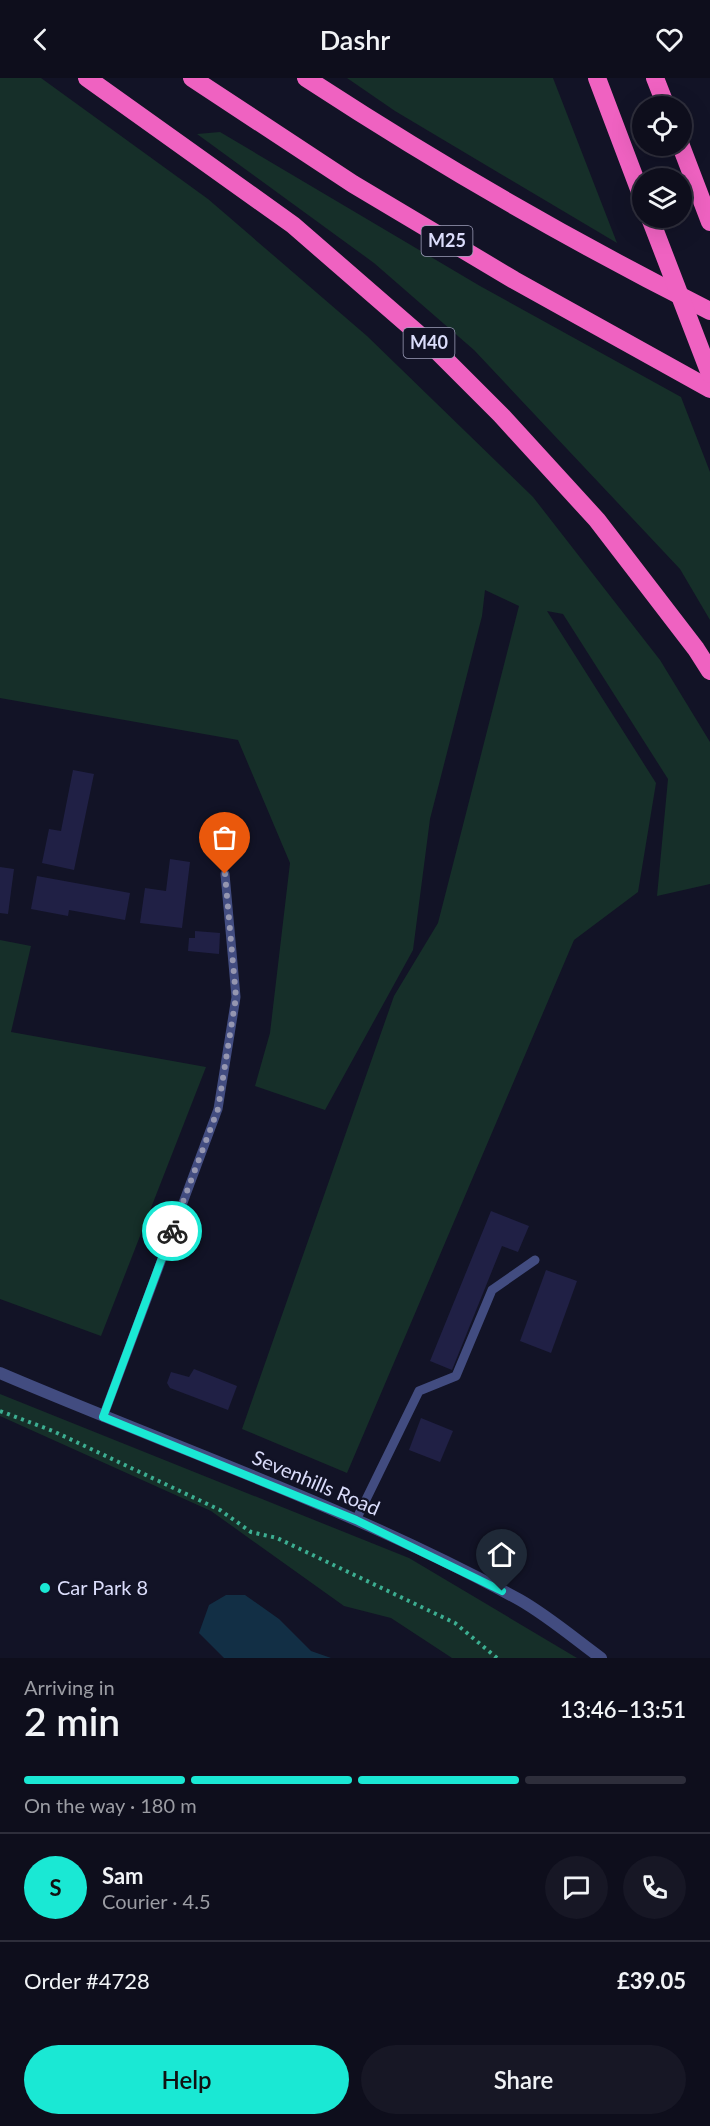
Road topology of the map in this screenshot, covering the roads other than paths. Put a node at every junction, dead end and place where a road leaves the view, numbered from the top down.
1 (87, 78) edge
2 (192, 78) edge
3 (306, 78) edge
4 (597, 78) edge
5 (655, 78) edge
6 (662, 96) edge
7 (685, 156) edge
8 (632, 171) edge
9 (710, 222) edge
10 (654, 228) edge
11 (710, 311) edge
12 (710, 374) edge
13 (710, 389) edge
14 (710, 671) edge
15 (225, 874) dead end
16 (536, 1260) dead end
17 (0, 1373) edge
18 (103, 1417) junction
19 (356, 1520) junction
20 (601, 1658) edge

1 - 14 highway, M40
2 - 13 highway, M25
3 - 11 highway
4 - 8 highway
5 - 6 highway
7 - 9 highway
10 - 12 highway, bridge
15 - 18 lane
16 - 19 lane
17 - 18 street, Sevenhills Road
18 - 19 street, Sevenhills Road
19 - 20 street, Sevenhills Road

